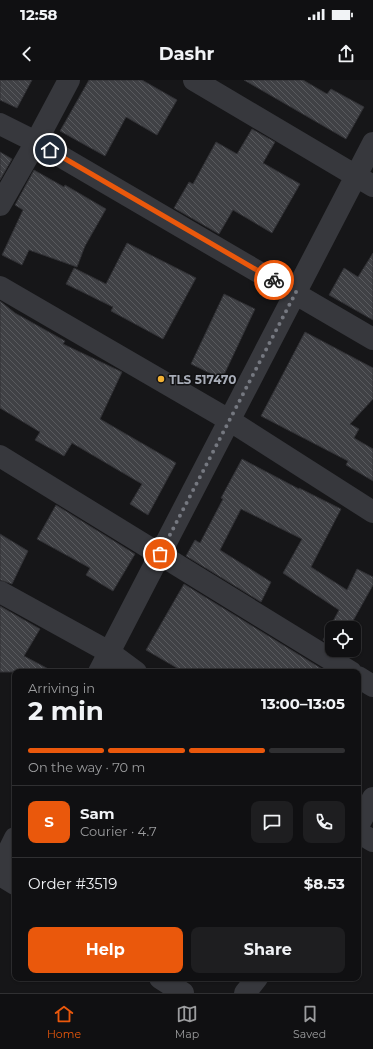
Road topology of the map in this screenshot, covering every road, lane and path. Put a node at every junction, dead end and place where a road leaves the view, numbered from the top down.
1 (69, 80) edge
2 (194, 80) edge
3 (0, 124) edge
4 (36, 142) junction
5 (373, 143) edge
6 (364, 182) edge
7 (0, 205) edge
8 (0, 288) edge
9 (296, 292) junction
10 (373, 338) edge
11 (229, 420) junction
12 (0, 456) edge
13 (373, 512) edge
14 (160, 554) junction
15 (0, 592) edge
16 (109, 652) junction
17 (100, 669) edge
18 (132, 669) edge
19 (345, 669) edge
20 (361, 679) edge
21 (373, 686) edge
22 (373, 798) edge
23 (361, 820) edge
24 (361, 834) edge
25 (373, 841) edge
26 (12, 844) edge
27 (0, 868) edge
28 (0, 875) edge
29 (12, 882) edge
30 (165, 981) edge
31 (255, 981) edge
32 (184, 993) edge
33 (245, 993) edge

1 - 4 street
2 - 6 street
3 - 4 street
4 - 7 street
4 - 9 street
5 - 6 street
6 - 9 street
8 - 11 street
9 - 10 street
9 - 11 street
11 - 13 street
11 - 14 street
12 - 14 street
14 - 16 street
14 - 19 street
15 - 16 street
16 - 17 street
16 - 18 street
20 - 21 street
22 - 23 street
24 - 25 street
26 - 27 street
28 - 29 street
30 - 32 street
31 - 33 street

